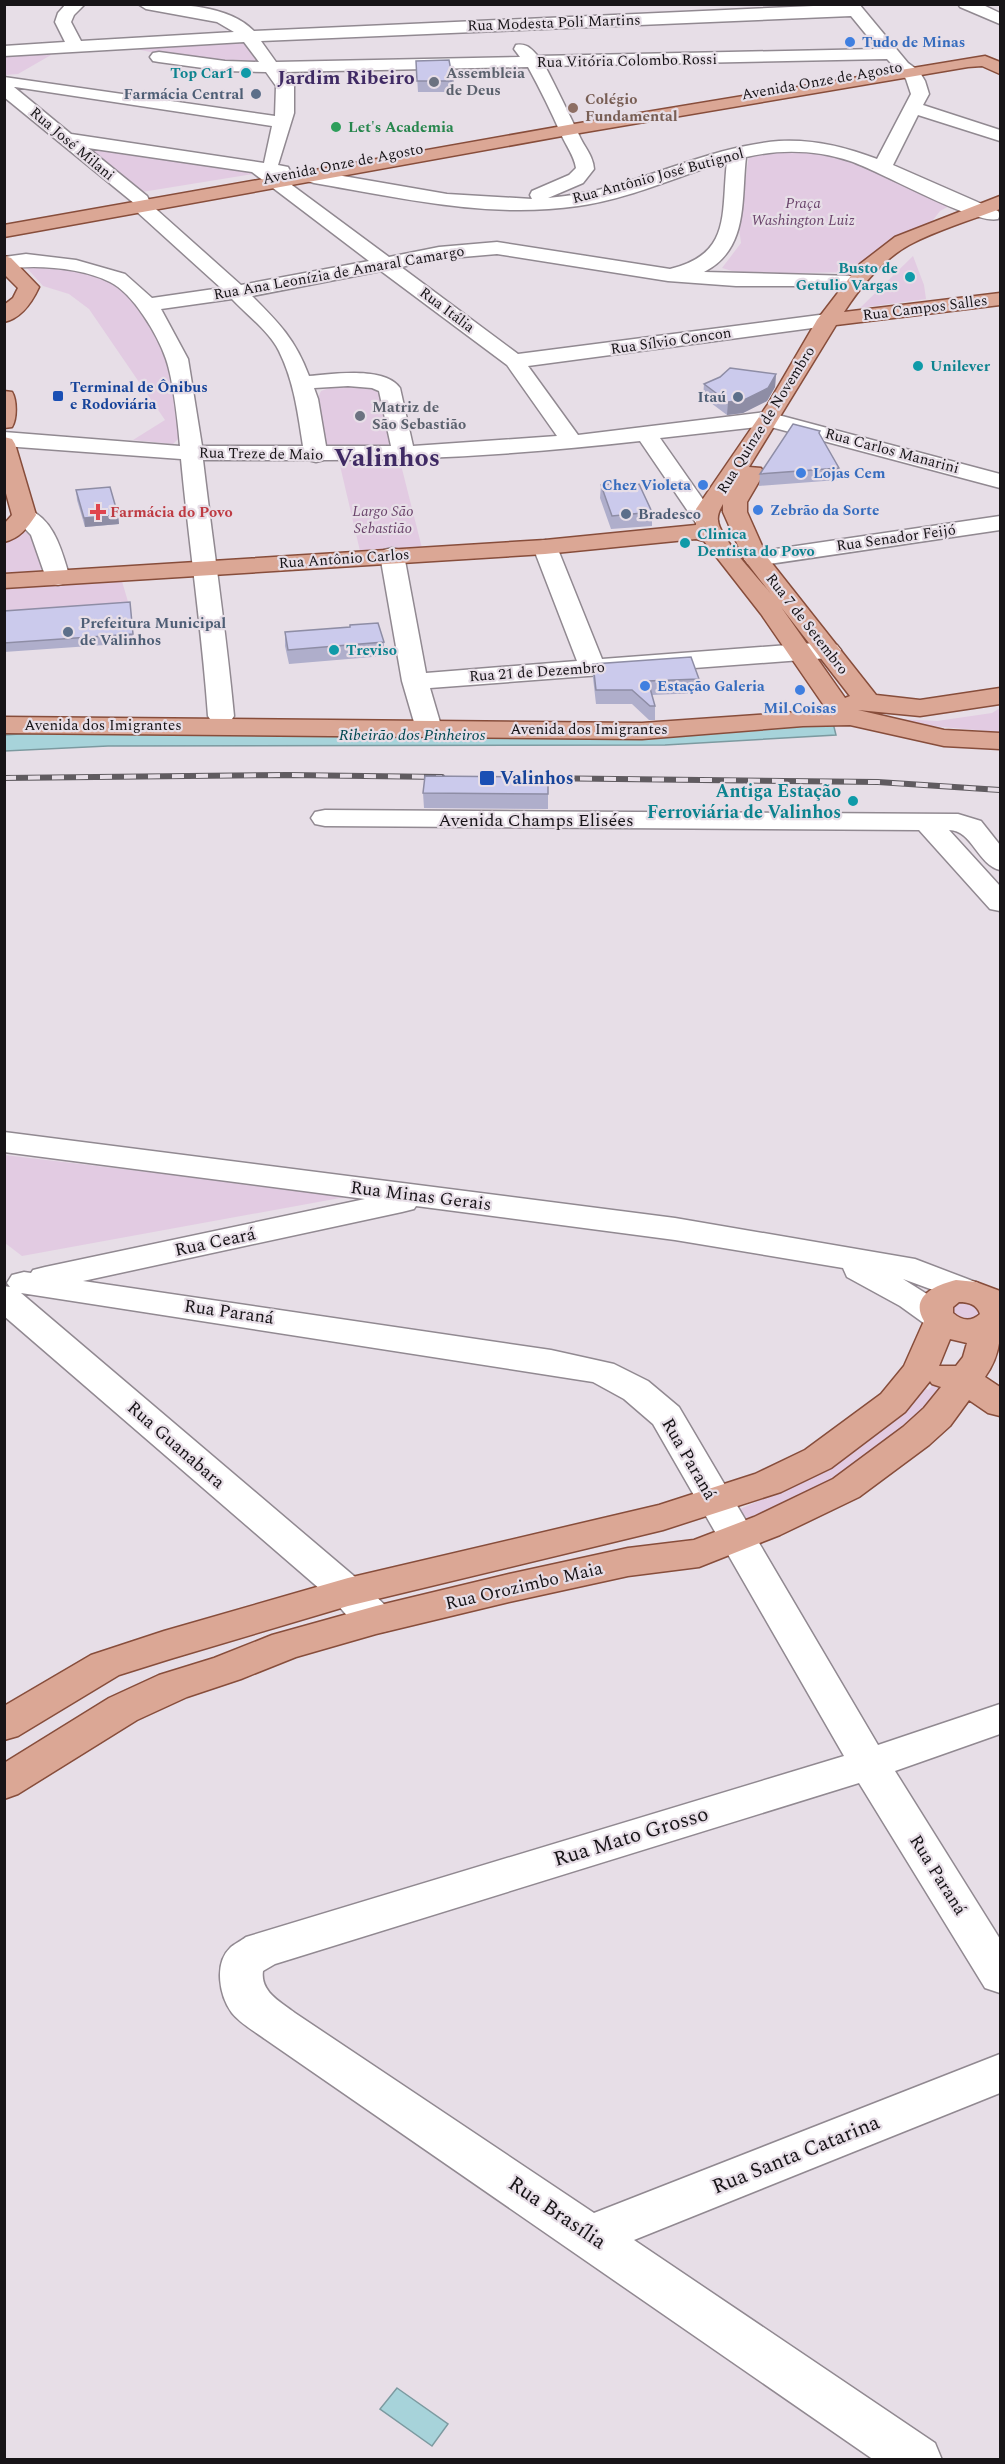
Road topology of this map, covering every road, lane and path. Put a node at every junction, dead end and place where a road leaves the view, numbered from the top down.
1 (77, 4) edge
2 (146, 4) edge
3 (966, 4) edge
4 (854, 8) edge
5 (363, 14) dead end
6 (1000, 19) edge
7 (500, 26) junction
8 (353, 30) junction
9 (250, 37) junction
10 (76, 47) junction
11 (130, 48) junction
12 (4, 51) edge
13 (997, 58) edge
14 (535, 63) junction
15 (902, 64) junction
16 (273, 67) junction
17 (8, 84) edge
18 (914, 107) junction
19 (281, 122) junction
20 (568, 127) junction
21 (1000, 136) edge
22 (66, 139) junction
23 (737, 154) junction
24 (883, 166) junction
25 (277, 173) junction
26 (314, 177) junction
27 (141, 203) junction
28 (512, 205) junction
29 (992, 210) edge
30 (4, 224) edge
31 (4, 231) edge
32 (715, 256) junction
33 (5, 262) edge
34 (384, 263) junction
35 (668, 275) junction
36 (723, 279) junction
37 (853, 282) junction
38 (237, 292) junction
39 (1000, 299) edge
40 (148, 305) junction
41 (4, 316) edge
42 (838, 319) junction
43 (514, 361) junction
44 (301, 383) junction
45 (4, 397) edge
46 (775, 420) junction
47 (4, 422) edge
48 (646, 435) junction
49 (4, 439) edge
50 (572, 442) junction
51 (4, 444) edge
52 (190, 453) junction
53 (404, 453) junction
54 (316, 455) junction
55 (1000, 480) edge
56 (691, 501) junction
57 (726, 505) junction
58 (1000, 523) edge
59 (11, 525) edge
60 (709, 528) junction
61 (545, 547) junction
62 (392, 555) junction
63 (756, 559) junction
64 (203, 568) junction
65 (58, 578) junction
66 (4, 581) edge
67 (828, 650) junction
68 (803, 654) junction
69 (592, 668) junction
70 (415, 681) junction
71 (1000, 696) edge
72 (851, 708) junction
73 (4, 715) edge
74 (221, 716) junction
75 (4, 725) edge
76 (428, 725) junction
77 (1000, 741) edge
78 (325, 818) dead end
79 (928, 823) junction
80 (1000, 862) edge
81 (1000, 903) edge
82 (4, 1142) edge
83 (425, 1197) junction
84 (836, 1257) junction
85 (11, 1288) edge
86 (93, 1292) junction
87 (987, 1304) edge
88 (939, 1318) junction
89 (51, 1337) junction
90 (919, 1371) junction
91 (965, 1380) junction
92 (1000, 1404) edge
93 (714, 1502) junction
94 (738, 1538) junction
95 (348, 1592) junction
96 (376, 1620) junction
97 (1000, 1719) edge
98 (4, 1725) edge
99 (869, 1764) junction
100 (4, 1783) edge
101 (261, 1950) joint
102 (1000, 1975) edge
103 (1000, 2073) edge
104 (591, 2236) junction
105 (917, 2460) edge

1 - 10 street
2 - 9 street
3 - 6 street
4 - 7 street, Rua Modesta Poli Martins
4 - 15 street
5 - 8 street
7 - 8 street, Rua Modesta Poli Martins
7 - 14 street
8 - 9 street, Rua Modesta Poli Martins
9 - 11 street, Rua Modesta Poli Martins
9 - 16 street
10 - 11 street, Rua Vitória Colombo Rossi
10 - 12 street, Rua Vitória Colombo Rossi
10 - 17 street
11 - 16 street, Rua Vitória Colombo Rossi
13 - 15 main road, Avenida Onze de Agosto
14 - 15 street, Rua Vitória Colombo Rossi
14 - 16 street, Rua Vitória Colombo Rossi
14 - 20 street
15 - 18 street
15 - 20 main road, Avenida Onze de Agosto
16 - 19 street
17 - 19 street
17 - 22 street, Rua José Milani
18 - 21 street
18 - 24 street
19 - 25 street
20 - 25 main road, Avenida Onze de Agosto
20 - 26 main road, Avenida Onze de Agosto
20 - 28 street
22 - 25 street
22 - 27 street, Rua José Milani
23 - 24 street, Rua Antônio José Butignol
23 - 28 street, Rua Antônio José Butignol
23 - 32 street
24 - 29 street, Rua Antônio José Butignol
25 - 26 main road, Avenida Onze de Agosto
25 - 27 main road, Avenida Onze de Agosto
25 - 34 street, Rua Itália
26 - 28 street, Rua Antônio José Butignol
27 - 30 main road, Avenida Onze de Agosto
27 - 31 main road, Avenida Onze de Agosto
27 - 38 street, Rua José Milani
29 - 37 main road
29 - 42 main road
32 - 35 street
32 - 36 street
33 - 40 street
33 - 41 main road
34 - 35 street, Rua Ana Leonízia de Amaral Camargo
34 - 38 street, Rua Ana Leonízia de Amaral Camargo
34 - 43 street, Rua Itália
35 - 36 street, Rua Ana Leonízia de Amaral Camargo
36 - 37 street, Rua Ana Leonízia de Amaral Camargo
37 - 42 main road
38 - 40 street, Rua Ana Leonízia de Amaral Camargo
38 - 44 street, Rua José Milani
39 - 42 main road, Rua Campos Salles
40 - 52 street
42 - 43 street, Rua Sílvio Concon
42 - 46 main road, Rua Quinze de Novembro
43 - 50 street, Rua Itália
44 - 53 street
44 - 54 street, Rua José Milani
45 - 47 main road
46 - 48 street, Rua Treze de Maio
46 - 55 street, Rua Carlos Manarini
46 - 57 main road, Rua Quinze de Novembro
48 - 50 street, Rua Treze de Maio
48 - 56 street
49 - 52 street, Rua Treze de Maio
50 - 53 street, Rua Treze de Maio
51 - 59 main road
52 - 54 street, Rua Treze de Maio
52 - 64 street
53 - 54 street, Rua Treze de Maio
56 - 57 main road
56 - 60 street
57 - 60 main road, Rua Antônio Carlos
57 - 63 main road, Rua 7 de Setembro
58 - 63 street, Rua Senador Feijó
59 - 65 street
60 - 61 main road, Rua Antônio Carlos
60 - 68 main road, Rua 7 de Setembro
61 - 62 main road, Rua Antônio Carlos
61 - 69 street
62 - 64 main road, Rua Antônio Carlos
62 - 70 street
63 - 67 main road, Rua 7 de Setembro
64 - 65 main road, Rua Antônio Carlos
64 - 74 street
65 - 66 main road, Rua Antônio Carlos
67 - 68 street, Rua 21 de Dezembro
67 - 72 main road, Rua 7 de Setembro
68 - 69 street, Rua 21 de Dezembro
68 - 72 main road, Rua 7 de Setembro
69 - 70 street, Rua 21 de Dezembro
70 - 76 street
71 - 72 main road
72 - 76 main road, Avenida dos Imigrantes
72 - 77 main road
73 - 74 main road, Avenida dos Imigrantes
74 - 76 main road, Avenida dos Imigrantes
75 - 76 main road, Avenida dos Imigrantes
78 - 79 street, Avenida Champs Elisées
79 - 80 street, Avenida Champs Elisées
79 - 81 street
82 - 83 street, Rua Minas Gerais
83 - 84 street, Rua Minas Gerais
83 - 85 street, Rua Ceará
84 - 87 street, Rua Minas Gerais
84 - 88 street, Rua Minas Gerais
85 - 86 street, Rua Paraná
85 - 89 street, Rua Guanabara
86 - 89 street
86 - 93 street, Rua Paraná
87 - 88 main road
87 - 91 main road, Rua Orozimbo Maia
88 - 90 main road, Rua Orozimbo Maia
89 - 95 street, Rua Guanabara
90 - 91 main road
90 - 93 main road, Rua Orozimbo Maia
91 - 92 main road
91 - 94 main road, Rua Orozimbo Maia
93 - 94 street, Rua Paraná
93 - 95 main road, Rua Orozimbo Maia
94 - 96 main road, Rua Orozimbo Maia
94 - 99 street, Rua Paraná
95 - 96 street, Rua Guanabara
95 - 98 main road, Rua Orozimbo Maia
96 - 100 main road, Rua Orozimbo Maia
97 - 99 street, Rua Mato Grosso
99 - 101 street, Rua Mato Grosso
99 - 102 street, Rua Paraná
101 - 104 street, Rua Brasília
103 - 104 street, Rua Santa Catarina
104 - 105 street, Rua Brasília

